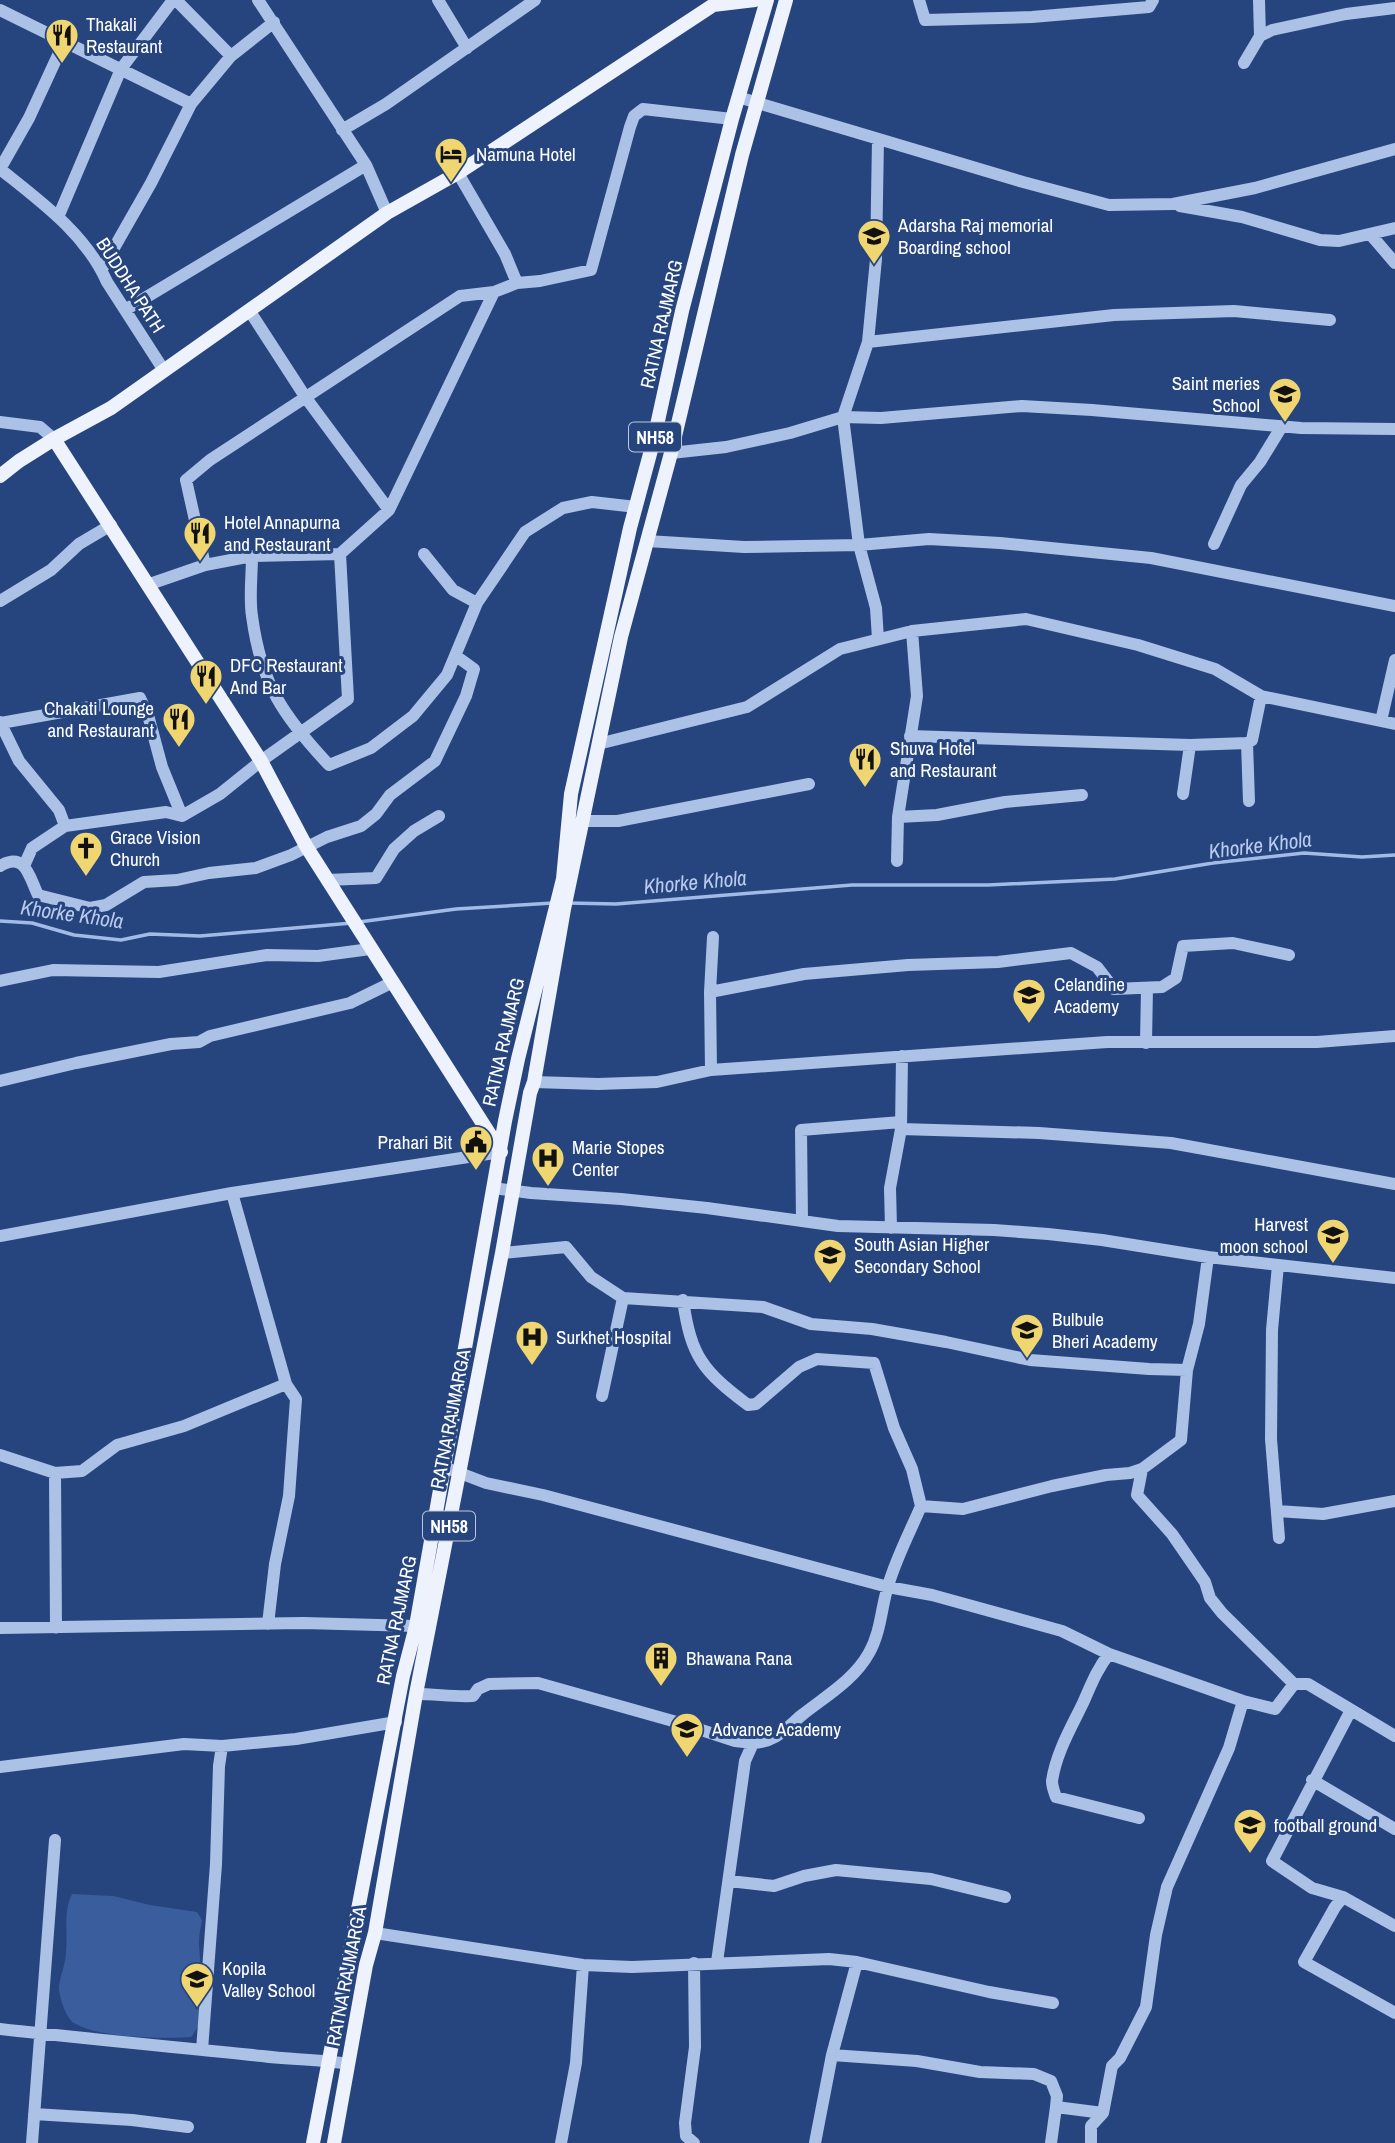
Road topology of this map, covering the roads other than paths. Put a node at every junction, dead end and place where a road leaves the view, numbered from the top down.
1 (175, 0) edge
2 (258, 0) edge
3 (438, 0) edge
4 (535, 0) edge
5 (755, 0) edge
6 (767, 0) edge
7 (786, 0) edge
8 (919, 0) edge
9 (1153, 0) edge
10 (1259, 0) edge
11 (717, 2) edge
12 (1395, 8) edge
13 (0, 10) edge
14 (274, 22) junction
15 (1260, 36) junction
16 (65, 40) junction
17 (467, 48) junction
18 (231, 56) junction
19 (1244, 63) dead end
20 (121, 69) junction
21 (738, 97) junction
22 (191, 103) junction
23 (758, 103) junction
24 (732, 119) junction
25 (342, 130) junction
26 (878, 139) junction
27 (1395, 149) edge
28 (366, 165) junction
29 (0, 169) edge
30 (458, 173) junction
31 (1173, 204) junction
32 (387, 214) junction
33 (59, 215) junction
34 (1395, 228) edge
35 (1371, 235) junction
36 (1395, 263) edge
37 (102, 269) junction
38 (517, 283) junction
39 (494, 292) junction
40 (125, 310) junction
41 (249, 310) junction
42 (1330, 320) dead end
43 (868, 342) junction
44 (163, 369) junction
45 (306, 398) junction
46 (843, 417) junction
47 (0, 422) edge
48 (1282, 426) junction
49 (1395, 429) edge
50 (54, 439) junction
51 (671, 453) junction
52 (0, 477) edge
53 (636, 507) junction
54 (389, 510) junction
55 (111, 525) junction
56 (647, 541) junction
57 (1214, 544) dead end
58 (859, 545) junction
59 (340, 554) junction
60 (424, 554) dead end
61 (252, 556) junction
62 (205, 565) junction
63 (147, 584) junction
64 (0, 601) edge
65 (477, 604) junction
66 (1395, 606) edge
67 (912, 631) junction
68 (878, 639) junction
69 (456, 656) junction
70 (1395, 660) edge
71 (1261, 696) junction
72 (1381, 720) junction
73 (0, 722) edge
74 (1395, 724) edge
75 (300, 734) junction
76 (910, 736) junction
77 (1247, 743) junction
78 (598, 744) junction
79 (1190, 745) junction
80 (261, 761) junction
81 (809, 784) dead end
82 (1182, 794) dead end
83 (1082, 795) dead end
84 (1249, 801) dead end
85 (182, 816) junction
86 (439, 816) dead end
87 (898, 817) junction
88 (583, 821) junction
89 (65, 826) junction
90 (306, 846) junction
91 (897, 861) dead end
92 (0, 866) edge
93 (24, 866) junction
94 (568, 876) junction
95 (327, 880) junction
96 (558, 910) junction
97 (713, 937) dead end
98 (370, 949) junction
99 (1289, 956) dead end
100 (0, 981) edge
101 (393, 982) junction
102 (1147, 988) junction
103 (710, 992) junction
104 (1395, 1037) edge
105 (1146, 1043) junction
106 (902, 1056) junction
107 (711, 1070) junction
108 (0, 1081) edge
109 (534, 1082) junction
110 (505, 1121) junction
111 (524, 1122) junction
112 (901, 1126) junction
113 (501, 1152) junction
114 (1395, 1184) edge
115 (493, 1188) junction
116 (511, 1190) junction
117 (232, 1193) junction
118 (802, 1221) junction
119 (891, 1228) junction
120 (0, 1236) edge
121 (502, 1252) junction
122 (1208, 1257) junction
123 (1278, 1265) junction
124 (1395, 1278) edge
125 (623, 1298) junction
126 (682, 1300) junction
127 (1187, 1370) junction
128 (286, 1384) junction
129 (603, 1396) dead end
130 (0, 1455) edge
131 (444, 1467) junction
132 (1142, 1469) junction
133 (460, 1472) junction
134 (55, 1473) junction
135 (1395, 1501) edge
136 (921, 1506) junction
137 (1277, 1511) junction
138 (1279, 1538) dead end
139 (888, 1587) junction
140 (268, 1624) junction
141 (416, 1626) junction
142 (56, 1628) junction
143 (0, 1629) edge
144 (1109, 1654) junction
145 (403, 1676) junction
146 (419, 1678) junction
147 (1294, 1684) junction
148 (416, 1694) junction
149 (1243, 1701) junction
150 (1351, 1710) junction
151 (396, 1722) junction
152 (1395, 1736) edge
153 (753, 1743) junction
154 (222, 1746) junction
155 (0, 1767) edge
156 (1312, 1780) junction
157 (1139, 1818) dead end
158 (1395, 1829) edge
159 (55, 1840) dead end
160 (729, 1881) junction
161 (1005, 1897) dead end
162 (1343, 1897) junction
163 (1395, 1926) edge
164 (375, 1933) junction
165 (717, 1962) junction
166 (857, 1962) junction
167 (694, 1963) junction
168 (583, 1965) junction
169 (1053, 2003) dead end
170 (1395, 2013) edge
171 (0, 2029) edge
172 (39, 2033) junction
173 (202, 2050) junction
174 (832, 2055) junction
175 (328, 2060) junction
176 (348, 2064) junction
177 (1056, 2107) junction
178 (1102, 2113) junction
179 (34, 2114) junction
180 (188, 2127) dead end
181 (32, 2143) edge
182 (313, 2143) edge
183 (334, 2143) edge
184 (561, 2143) edge
185 (694, 2143) edge
186 (815, 2143) edge
187 (1051, 2143) edge
188 (1091, 2143) edge

1 - 18 street
1 - 20 street
2 - 14 street
3 - 17 street
4 - 17 street
5 - 11 main road
6 - 21 main road, RATNA RAJMARG / NH58
7 - 23 main road, RATNA RAJMARG / NH58
8 - 9 street
10 - 15 street
11 - 30 main road
12 - 15 street
13 - 16 street
14 - 18 street
14 - 25 street
15 - 19 street
16 - 20 street
16 - 29 street
17 - 25 street
18 - 22 street
20 - 22 street
20 - 33 street
21 - 23 street
21 - 24 main road, RATNA RAJMARG / NH58
22 - 37 street
23 - 26 street
23 - 51 main road, RATNA RAJMARG / NH58
24 - 38 street
24 - 53 main road, RATNA RAJMARG / NH58
25 - 28 street
26 - 31 street
26 - 43 street
27 - 31 street
28 - 32 street
28 - 40 street
29 - 33 street, BUDDHA PATH
30 - 32 main road
30 - 38 street
31 - 35 street
32 - 41 main road
33 - 37 street, BUDDHA PATH
34 - 35 street
35 - 36 street
37 - 40 street, BUDDHA PATH
38 - 39 street
39 - 45 street
39 - 54 street
40 - 44 street, BUDDHA PATH
41 - 44 main road
41 - 45 street
42 - 43 street
43 - 46 street
44 - 50 main road
45 - 54 street
45 - 62 street
46 - 48 street
46 - 51 street
46 - 58 street
47 - 50 street
48 - 49 street
48 - 57 street
50 - 52 main road
50 - 55 main road
51 - 56 main road, RATNA RAJMARG / NH58
53 - 65 street
53 - 94 main road, RATNA RAJMARG / NH58
54 - 59 street
55 - 63 main road
55 - 64 street
56 - 58 street
56 - 78 main road, RATNA RAJMARG / NH58
58 - 66 street
58 - 68 street
59 - 61 street
59 - 75 street
60 - 65 street
61 - 62 street
61 - 75 street
62 - 63 street
63 - 80 main road
65 - 69 street
67 - 68 street
67 - 71 street
67 - 76 street
68 - 78 street
69 - 75 street
69 - 90 street
70 - 72 street
71 - 72 street
71 - 77 street
72 - 74 street
73 - 85 street
73 - 89 street
75 - 80 street
76 - 79 street
76 - 87 street
77 - 79 street
77 - 84 street
78 - 88 main road, RATNA RAJMARG / NH58
79 - 82 street
80 - 85 street
80 - 90 main road
81 - 88 street
83 - 87 street
85 - 89 street
86 - 95 street
87 - 91 street
88 - 94 main road, RATNA RAJMARG / NH58
89 - 93 street
90 - 93 street
90 - 95 main road
92 - 93 street
94 - 96 main road, RATNA RAJMARG / NH58
95 - 98 main road
96 - 109 main road, RATNA RAJMARGA / NH58
96 - 110 main road, RATNA RAJMARG / NH58
97 - 103 street
98 - 100 street
98 - 101 main road
99 - 102 street
101 - 108 street
101 - 113 main road
102 - 103 street
102 - 105 street
103 - 107 street
104 - 105 street
105 - 106 street
106 - 107 street
106 - 112 street
107 - 109 street
109 - 111 main road, RATNA RAJMARGA / NH58
110 - 111 main road
110 - 113 main road, RATNA RAJMARG / NH58
111 - 116 main road, RATNA RAJMARGA / NH58
112 - 114 street
112 - 118 street
112 - 119 street
113 - 115 main road, RATNA RAJMARG / NH58
113 - 117 street
115 - 116 street
115 - 131 main road, RATNA RAJMARG / NH58
116 - 118 street
116 - 121 main road, RATNA RAJMARGA / NH58
117 - 120 street
117 - 128 street
118 - 119 street
119 - 122 street
121 - 125 street
121 - 133 main road, RATNA RAJMARGA / NH58
122 - 123 street
122 - 127 street
123 - 124 street
123 - 137 street
125 - 126 street
125 - 129 street
126 - 127 street
126 - 136 street
127 - 132 street
128 - 134 street
128 - 140 street
130 - 134 street
131 - 133 street
131 - 141 main road, RATNA RAJMARG / NH58
132 - 136 street
132 - 147 street
133 - 139 street
133 - 146 main road, RATNA RAJMARGA / NH58
134 - 142 street
135 - 137 street
136 - 139 street
137 - 138 street
139 - 144 street
139 - 153 street
140 - 141 street
140 - 142 street
141 - 145 main road, RATNA RAJMARG / NH58
142 - 143 street
144 - 149 street
144 - 157 street
145 - 146 main road
145 - 151 main road, RATNA RAJMARG / NH58
146 - 148 main road, RATNA RAJMARGA / NH58
147 - 149 street
147 - 150 street
148 - 153 street
148 - 164 main road, RATNA RAJMARGA / NH58
149 - 178 street
150 - 152 street
150 - 156 street
151 - 154 street
151 - 175 main road, RATNA RAJMARG / NH58
153 - 160 street
154 - 155 street
154 - 173 street
156 - 158 street
156 - 162 street
159 - 172 street
160 - 161 street
160 - 165 street
162 - 163 street
162 - 170 street
164 - 168 street
164 - 176 main road, RATNA RAJMARGA / NH58
165 - 166 street
165 - 167 street
166 - 169 street
166 - 174 street
167 - 168 street
167 - 185 street
168 - 184 street
171 - 172 street
172 - 173 street
172 - 179 street
173 - 175 street
174 - 177 street
174 - 186 street
175 - 176 street
175 - 182 main road, RATNA RAJMARG / NH58
176 - 183 main road, RATNA RAJMARGA / NH58
177 - 178 street
177 - 187 street
178 - 188 street
179 - 180 street
179 - 181 street

